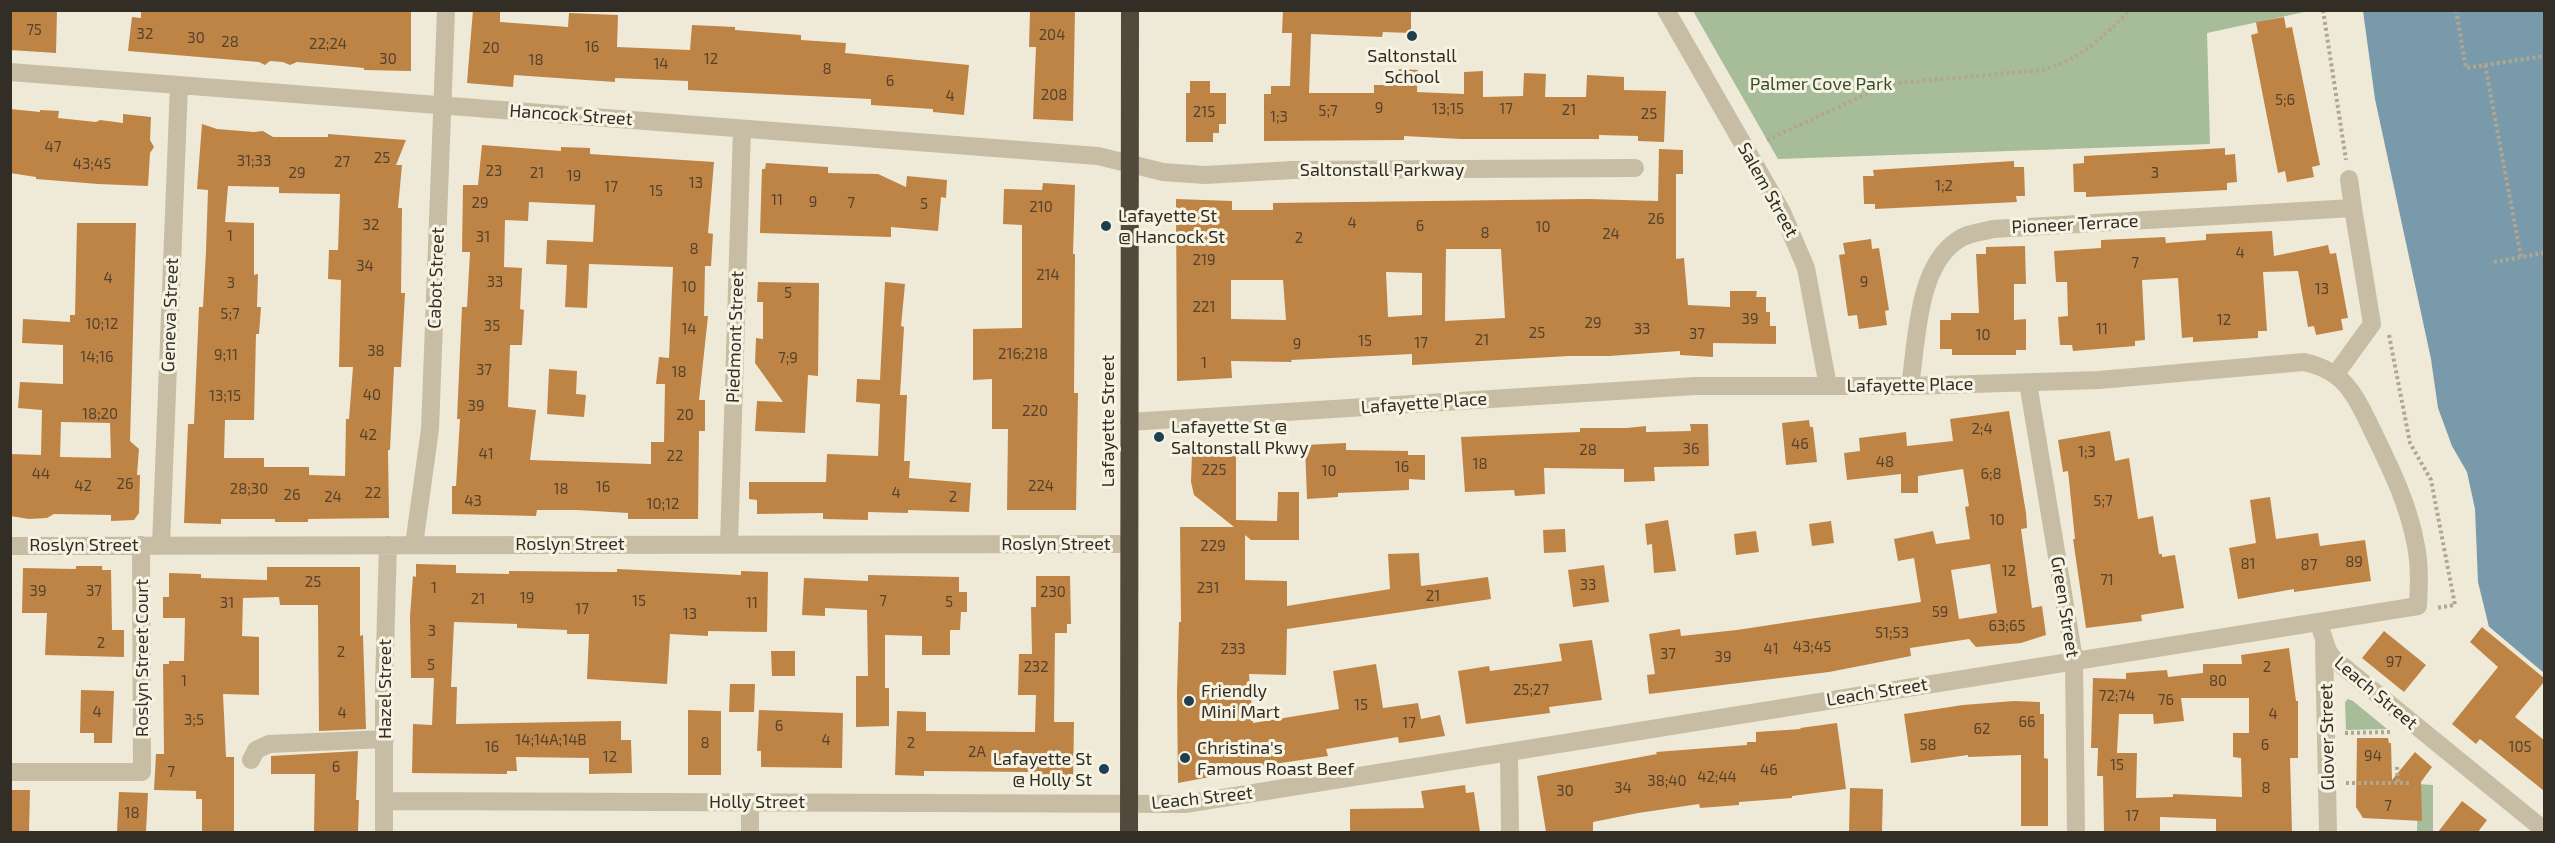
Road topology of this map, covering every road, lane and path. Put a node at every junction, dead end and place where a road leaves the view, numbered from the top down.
1 (446, 10) edge
2 (1130, 10) edge
3 (1666, 10) edge
4 (2130, 10) edge
5 (2323, 10) edge
6 (2456, 10) edge
7 (2544, 56) edge
8 (2485, 65) junction
9 (10, 72) edge
10 (179, 85) junction
11 (442, 106) junction
12 (742, 129) junction
13 (1767, 140) dead end
14 (1130, 165) junction
15 (1635, 168) dead end
16 (2349, 179) joint
17 (2353, 208) junction
18 (2544, 253) edge
19 (2521, 257) junction
20 (2494, 262) dead end
21 (2387, 327) dead end
22 (2335, 375) junction
23 (2028, 383) junction
24 (1828, 386) junction
25 (1910, 386) junction
26 (1129, 422) junction
27 (141, 544) junction
28 (729, 544) junction
29 (1129, 544) junction
30 (160, 545) junction
31 (388, 545) junction
32 (414, 545) junction
33 (10, 546) edge
34 (2418, 606) junction
35 (2319, 624) junction
36 (2324, 642) junction
37 (2074, 659) junction
38 (2394, 732) dead end
39 (2344, 733) dead end
40 (385, 739) junction
41 (1509, 752) junction
42 (251, 760) dead end
43 (2397, 767) dead end
44 (10, 772) edge
45 (2345, 783) dead end
46 (2398, 783) junction
47 (2412, 783) dead end
48 (386, 801) junction
49 (750, 802) junction
50 (1129, 803) junction
51 (2544, 830) edge
52 (384, 832) edge
53 (750, 832) edge
54 (1129, 832) edge
55 (1510, 832) edge
56 (2076, 832) edge
57 (2328, 832) edge

1 - 11 street, Cabot Street
2 - 14 highway, Lafayette Street
3 - 24 street, Salem Street
4 - 13 path
5 - 16 path
6 - 8 path
7 - 8 path
8 - 19 path
9 - 10 street, Hancock Street
10 - 11 street, Hancock Street
10 - 30 street, Geneva Street
11 - 12 street, Hancock Street
11 - 32 street, Cabot Street
12 - 14 street, Hancock Street
12 - 28 street, Piedmont Street
14 - 15 street, Saltonstall Parkway
14 - 26 highway, Lafayette Street
16 - 17 street
17 - 22 street
17 - 25 street, Pioneer Terrace
18 - 19 path
19 - 20 path
21 - 34 path
22 - 23 street, Lafayette Place
22 - 34 street, Lafayette Place
23 - 25 street, Lafayette Place
23 - 37 street, Green Street
24 - 25 street, Lafayette Place
24 - 26 street, Lafayette Place
26 - 29 highway, Lafayette Street
27 - 30 street, Roslyn Street
27 - 33 street, Roslyn Street
27 - 44 street, Roslyn Street Court
28 - 29 street, Roslyn Street
28 - 32 street, Roslyn Street
29 - 50 highway, Lafayette Street
30 - 31 street, Roslyn Street
31 - 32 street, Roslyn Street
31 - 40 street, Hazel Street
34 - 35 street
35 - 36 street, Leach Street
35 - 37 street, Leach Street
36 - 51 street, Leach Street
36 - 57 street, Glover Street
37 - 41 street, Leach Street
37 - 56 street, Green Street
38 - 39 path
40 - 42 street
40 - 48 street, Hazel Street
41 - 50 street, Leach Street
41 - 55 street
43 - 46 path
45 - 46 path
46 - 47 path
48 - 49 street, Holly Street
48 - 52 street, Hazel Street
49 - 50 street, Holly Street
49 - 53 street
50 - 54 highway, Lafayette Street

